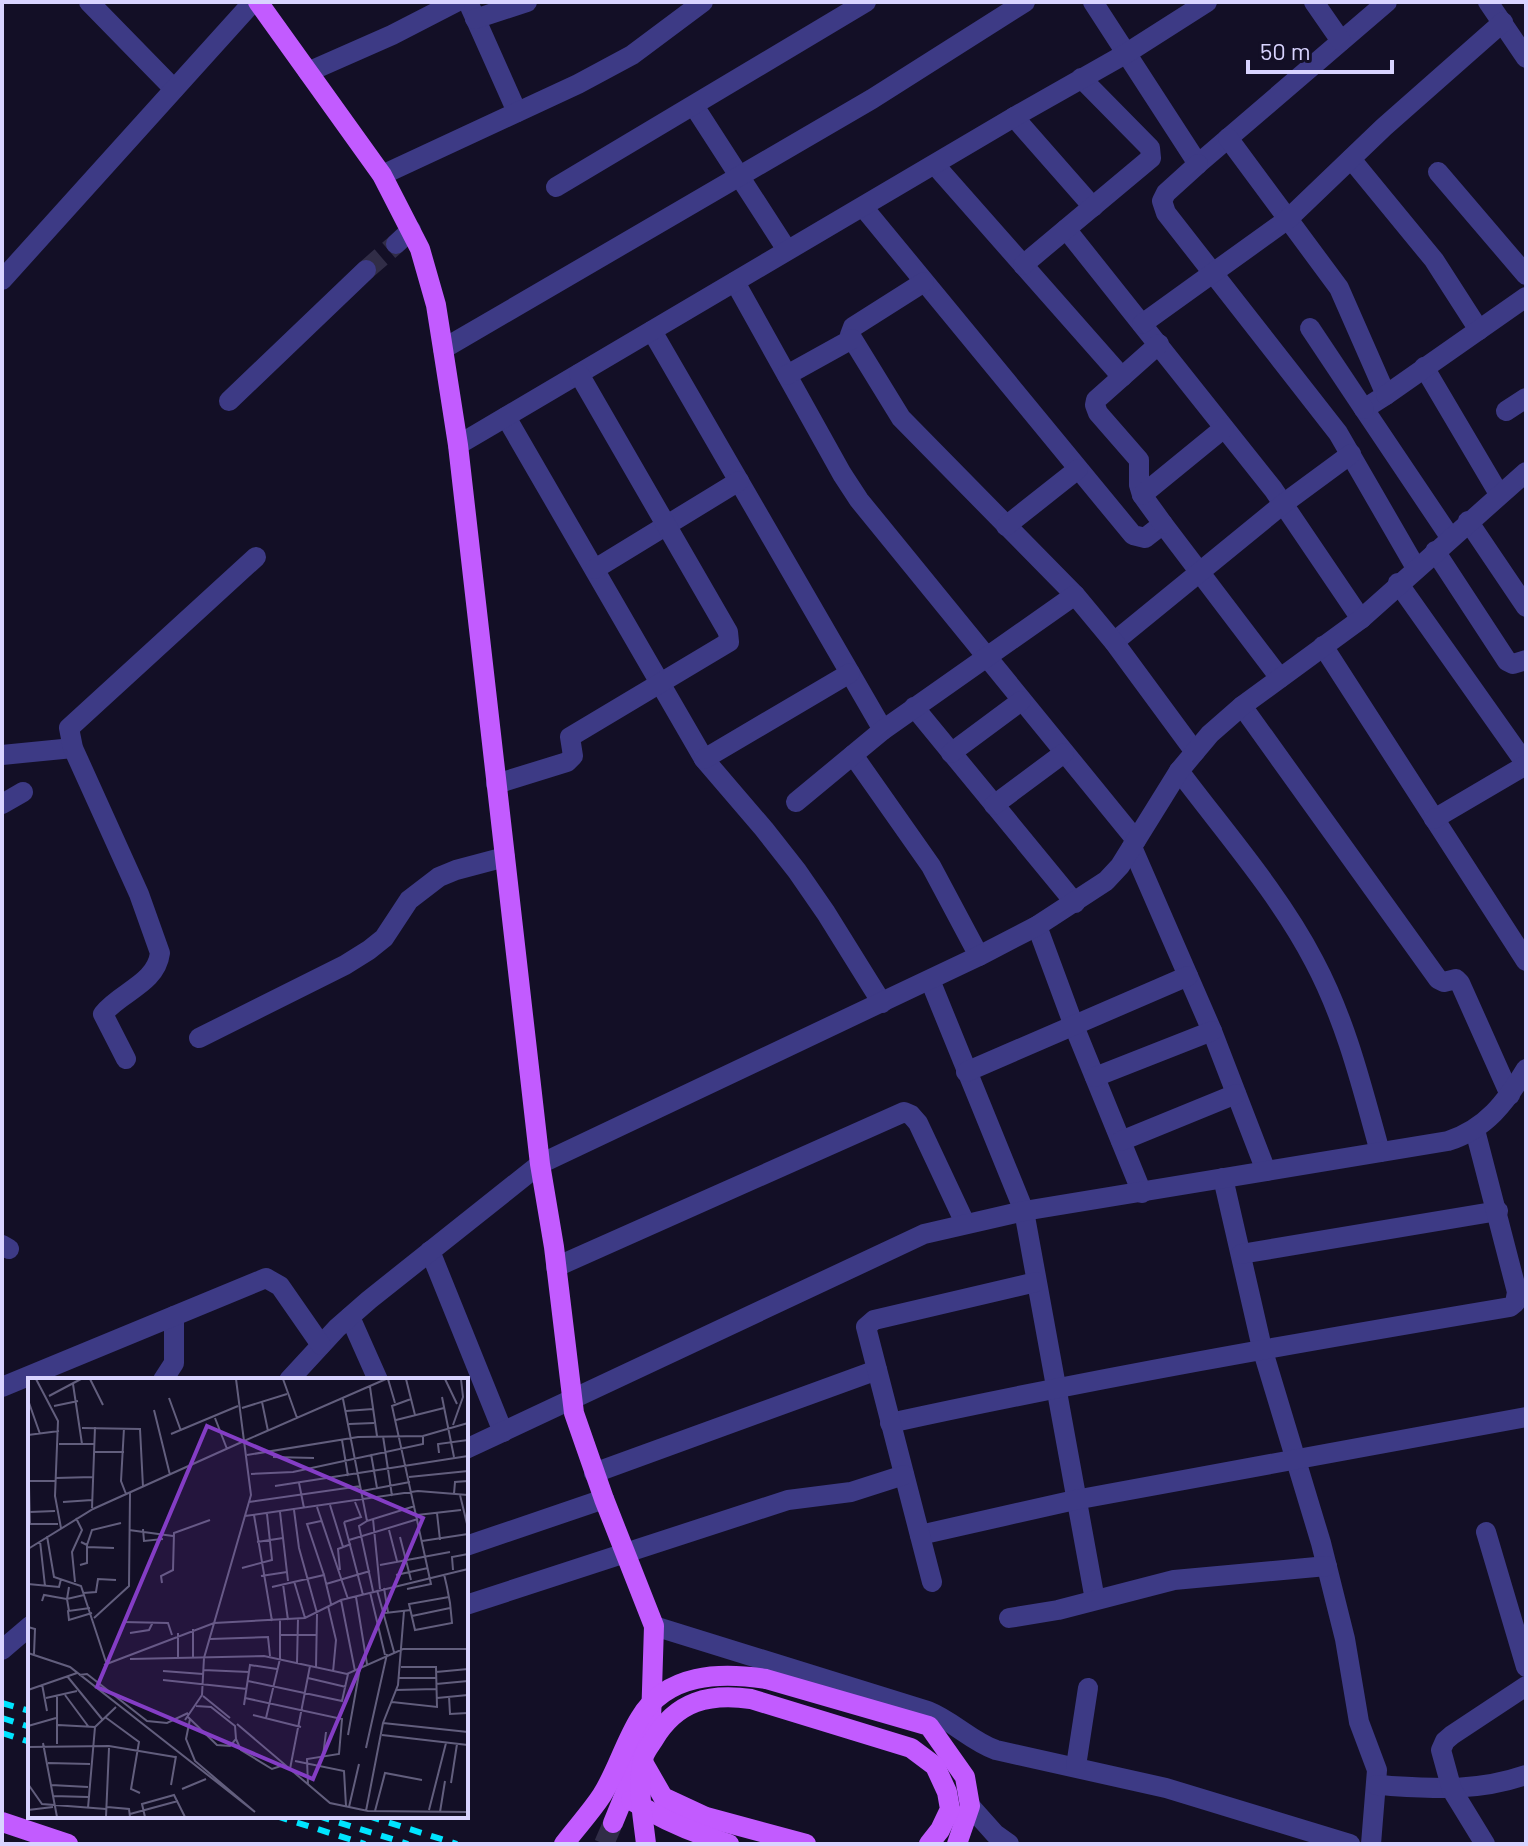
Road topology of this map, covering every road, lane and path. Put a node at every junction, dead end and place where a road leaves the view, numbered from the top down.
1 (89, 2) edge
2 (255, 2) edge
3 (456, 2) edge
4 (527, 2) edge
5 (703, 2) edge
6 (866, 2) edge
7 (1025, 2) edge
8 (1093, 2) edge
9 (1207, 2) edge
10 (1314, 2) edge
11 (1387, 2) edge
12 (1488, 2) edge
13 (471, 10) edge
14 (1503, 22) junction
15 (1341, 41) junction
16 (1127, 53) junction
17 (1526, 58) edge
18 (308, 72) junction
19 (1081, 78) junction
20 (174, 89) junction
21 (694, 106) junction
22 (517, 112) junction
23 (1014, 117) junction
24 (1228, 138) junction
25 (1351, 159) junction
26 (1198, 164) junction
27 (935, 165) junction
28 (1438, 172) dead end
29 (382, 175) junction
30 (741, 176) junction
31 (556, 187) dead end
32 (863, 207) junction
33 (1093, 207) junction
34 (1288, 219) junction
35 (1066, 229) junction
36 (787, 250) junction
37 (1023, 265) junction
38 (366, 270) tunnel mouth
39 (1213, 272) junction
40 (1526, 275) edge
41 (2, 280) edge
42 (735, 282) junction
43 (924, 282) junction
44 (1526, 297) edge
45 (1142, 324) junction
46 (1310, 328) dead end
47 (1479, 330) junction
48 (652, 331) junction
49 (852, 339) junction
50 (1159, 344) junction
51 (443, 349) junction
52 (1424, 367) junction
53 (579, 374) junction
54 (787, 375) junction
55 (1122, 377) junction
56 (1386, 395) junction
57 (1526, 398) edge
58 (229, 401) dead end
59 (1364, 409) junction
60 (1506, 411) dead end
61 (506, 417) junction
62 (1224, 428) junction
63 (458, 445) junction
64 (1351, 454) junction
65 (1078, 469) junction
66 (1526, 472) edge
67 (739, 481) junction
68 (1499, 494) junction
69 (1142, 495) junction
70 (1283, 504) junction
71 (1468, 521) junction
72 (1163, 524) junction
73 (666, 525) junction
74 (1006, 526) junction
75 (1442, 544) junction
76 (256, 557) dead end
77 (1416, 568) junction
78 (595, 569) junction
79 (1200, 572) junction
80 (1398, 583) junction
81 (1075, 595) junction
82 (1526, 607) edge
83 (1361, 619) junction
84 (1114, 642) junction
85 (1323, 646) junction
86 (986, 657) junction
87 (1526, 660) edge
88 (850, 673) junction
89 (1280, 678) junction
90 (660, 685) junction
91 (1021, 701) junction
92 (1242, 706) junction
93 (914, 707) junction
94 (883, 730) junction
95 (73, 748) junction
96 (1195, 752) junction
97 (951, 753) junction
98 (1064, 753) junction
99 (2, 755) edge
100 (853, 755) junction
101 (704, 759) junction
102 (1526, 764) edge
103 (1179, 771) junction
104 (496, 784) junction
105 (23, 792) dead end
106 (796, 802) dead end
107 (2, 804) edge
108 (994, 805) junction
109 (1434, 819) junction
110 (1134, 844) junction
111 (505, 857) junction
112 (1075, 903) junction
113 (1037, 926) junction
114 (979, 956) junction
115 (1526, 961) edge
116 (1188, 976) junction
117 (930, 980) junction
118 (882, 1003) junction
119 (1074, 1026) junction
120 (1212, 1031) junction
121 (199, 1038) dead end
122 (126, 1059) dead end
123 (1526, 1069) edge
124 (966, 1072) junction
125 (1095, 1077) junction
126 (1236, 1094) junction
127 (1510, 1095) junction
128 (1475, 1130) junction
129 (1121, 1141) junction
130 (1380, 1152) junction
131 (540, 1164) junction
132 (1266, 1171) junction
133 (1223, 1178) junction
134 (1142, 1193) junction
135 (1024, 1211) junction
136 (1498, 1211) junction
137 (965, 1223) junction
138 (430, 1251) junction
139 (1241, 1254) junction
140 (556, 1267) junction
141 (1036, 1282) junction
142 (174, 1316) junction
143 (350, 1317) junction
144 (321, 1345) junction
145 (1262, 1348) junction
146 (877, 1370) junction
147 (164, 1378) edge
148 (291, 1378) edge
149 (377, 1378) edge
150 (2, 1387) edge
151 (1055, 1387) junction
152 (572, 1401) junction
153 (1526, 1417) edge
154 (890, 1423) junction
155 (503, 1432) junction
156 (468, 1448) edge
157 (1295, 1457) junction
158 (594, 1473) junction
159 (904, 1475) junction
160 (604, 1499) junction
161 (1075, 1500) junction
162 (1486, 1532) dead end
163 (920, 1535) junction
164 (468, 1545) edge
165 (624, 1552) junction
166 (1327, 1566) junction
167 (932, 1582) dead end
168 (1095, 1600) junction
169 (468, 1604) edge
170 (1009, 1618) dead end
171 (654, 1626) junction
172 (28, 1628) edge
173 (2, 1650) edge
174 (1526, 1667) edge
175 (1526, 1686) edge
176 (1088, 1688) dead end
177 (640, 1757) junction
178 (1076, 1766) junction
179 (1526, 1775) edge
180 (1376, 1785) junction
181 (1452, 1790) junction
182 (625, 1796) junction
183 (970, 1806) junction
184 (2, 1822) edge
185 (613, 1823) tunnel mouth
186 (1324, 1841) edge
187 (68, 1844) edge
188 (564, 1844) edge
189 (646, 1844) edge
190 (729, 1844) edge
191 (806, 1844) edge
192 (929, 1844) edge
193 (957, 1844) edge
194 (1009, 1844) edge
195 (1350, 1844) edge
196 (1371, 1844) edge
197 (1485, 1844) edge

1 - 20 street
2 - 18 main road
2 - 20 street
3 - 18 street
4 - 13 street
5 - 22 street
6 - 21 street
7 - 30 street
8 - 16 street
9 - 16 street
10 - 15 street
11 - 15 street
12 - 14 street
13 - 22 street
14 - 17 street
14 - 25 street
15 - 24 street
16 - 19 street
16 - 26 street
18 - 29 main road
19 - 23 street
19 - 33 street
20 - 41 street
21 - 30 street
21 - 31 street
22 - 29 street
23 - 27 street
23 - 33 street
24 - 26 street
24 - 34 street
25 - 34 street
25 - 47 street
26 - 39 street
27 - 32 street
27 - 37 street
28 - 40 street
29 - 51 main road
30 - 36 street
30 - 51 street
32 - 36 street
32 - 43 street
33 - 35 street
34 - 39 street
34 - 56 street
35 - 37 street
35 - 45 street
36 - 42 street
37 - 55 street
38 - 58 street
39 - 45 street
39 - 64 street
42 - 48 street
42 - 54 street
43 - 49 street
43 - 65 street
44 - 47 street
45 - 50 street
46 - 59 street
47 - 52 street
48 - 53 street
48 - 67 street
49 - 54 street
49 - 74 street
50 - 55 street
50 - 62 street
51 - 63 main road
52 - 56 street
52 - 68 street
53 - 61 street
53 - 73 street
54 - 86 street
55 - 69 street
56 - 59 street
57 - 60 street
59 - 75 street
61 - 63 street
61 - 78 street
62 - 69 street
62 - 70 street
63 - 104 main road
64 - 70 street
64 - 77 street
65 - 72 street
65 - 74 street
66 - 68 street
67 - 73 street
67 - 88 street
68 - 71 street
69 - 72 street
70 - 79 street
70 - 83 street
71 - 75 street
71 - 82 street
72 - 79 street
73 - 78 street
73 - 90 street
74 - 81 street
75 - 77 street
75 - 87 street
76 - 95 street
77 - 80 street
78 - 90 street
79 - 84 street
79 - 89 street
80 - 83 street
80 - 102 street
81 - 84 street
81 - 86 street
83 - 85 street
84 - 96 street
85 - 89 street
85 - 109 street
86 - 91 street
86 - 93 street
88 - 94 street
88 - 101 street
89 - 92 street
90 - 101 street
90 - 104 street
91 - 97 street
91 - 98 street
92 - 96 street
92 - 127 street
93 - 94 street
93 - 97 street
94 - 100 street
95 - 99 street
95 - 122 street
96 - 103 street
97 - 108 street
98 - 108 street
98 - 110 street
100 - 106 street
100 - 114 street
101 - 118 street
102 - 109 street
103 - 110 street
103 - 130 street
104 - 111 main road
105 - 107 street
108 - 112 street
109 - 115 street
110 - 112 street
110 - 116 street
111 - 121 street
111 - 131 main road
112 - 113 street
113 - 114 street
113 - 119 street
114 - 117 street
116 - 119 street
116 - 120 street
117 - 118 street
117 - 124 street
118 - 131 street
119 - 124 street
119 - 125 street
120 - 125 street
120 - 126 street
123 - 127 street
124 - 135 street
125 - 129 street
126 - 129 street
126 - 132 street
127 - 128 street
128 - 130 street
128 - 136 street
129 - 134 street
130 - 132 street
131 - 138 street
131 - 140 main road
132 - 133 street
133 - 134 street
133 - 139 street
134 - 135 street
135 - 137 street
135 - 141 street
136 - 139 street
136 - 145 street
137 - 140 street
137 - 152 street
138 - 143 street
138 - 155 street
139 - 145 street
140 - 152 main road
141 - 146 street
141 - 151 street
142 - 144 street
142 - 147 street
142 - 150 street
143 - 144 street
143 - 149 street
144 - 148 street
145 - 151 street
145 - 157 street
146 - 154 street
146 - 158 street
151 - 154 street
151 - 161 street
152 - 155 street
152 - 158 main road
153 - 157 street
154 - 159 street
155 - 156 street
157 - 161 street
157 - 166 street
158 - 160 main road
159 - 163 street
159 - 165 street
160 - 164 street
160 - 165 main road
161 - 163 street
161 - 168 street
162 - 174 street
163 - 167 street
165 - 169 street
165 - 171 main road
166 - 168 street
166 - 180 street
168 - 170 street
171 - 177 main road
171 - 178 street
172 - 173 street
175 - 181 street
176 - 178 street
177 - 182 main road
177 - 191 main road
178 - 186 street
179 - 181 street
180 - 181 street
180 - 196 street
181 - 197 street
182 - 185 main road
182 - 190 main road
183 - 188 main road, bridge
183 - 193 main road, bridge
183 - 194 street
184 - 187 main road
186 - 195 street
189 - 192 main road, bridge

